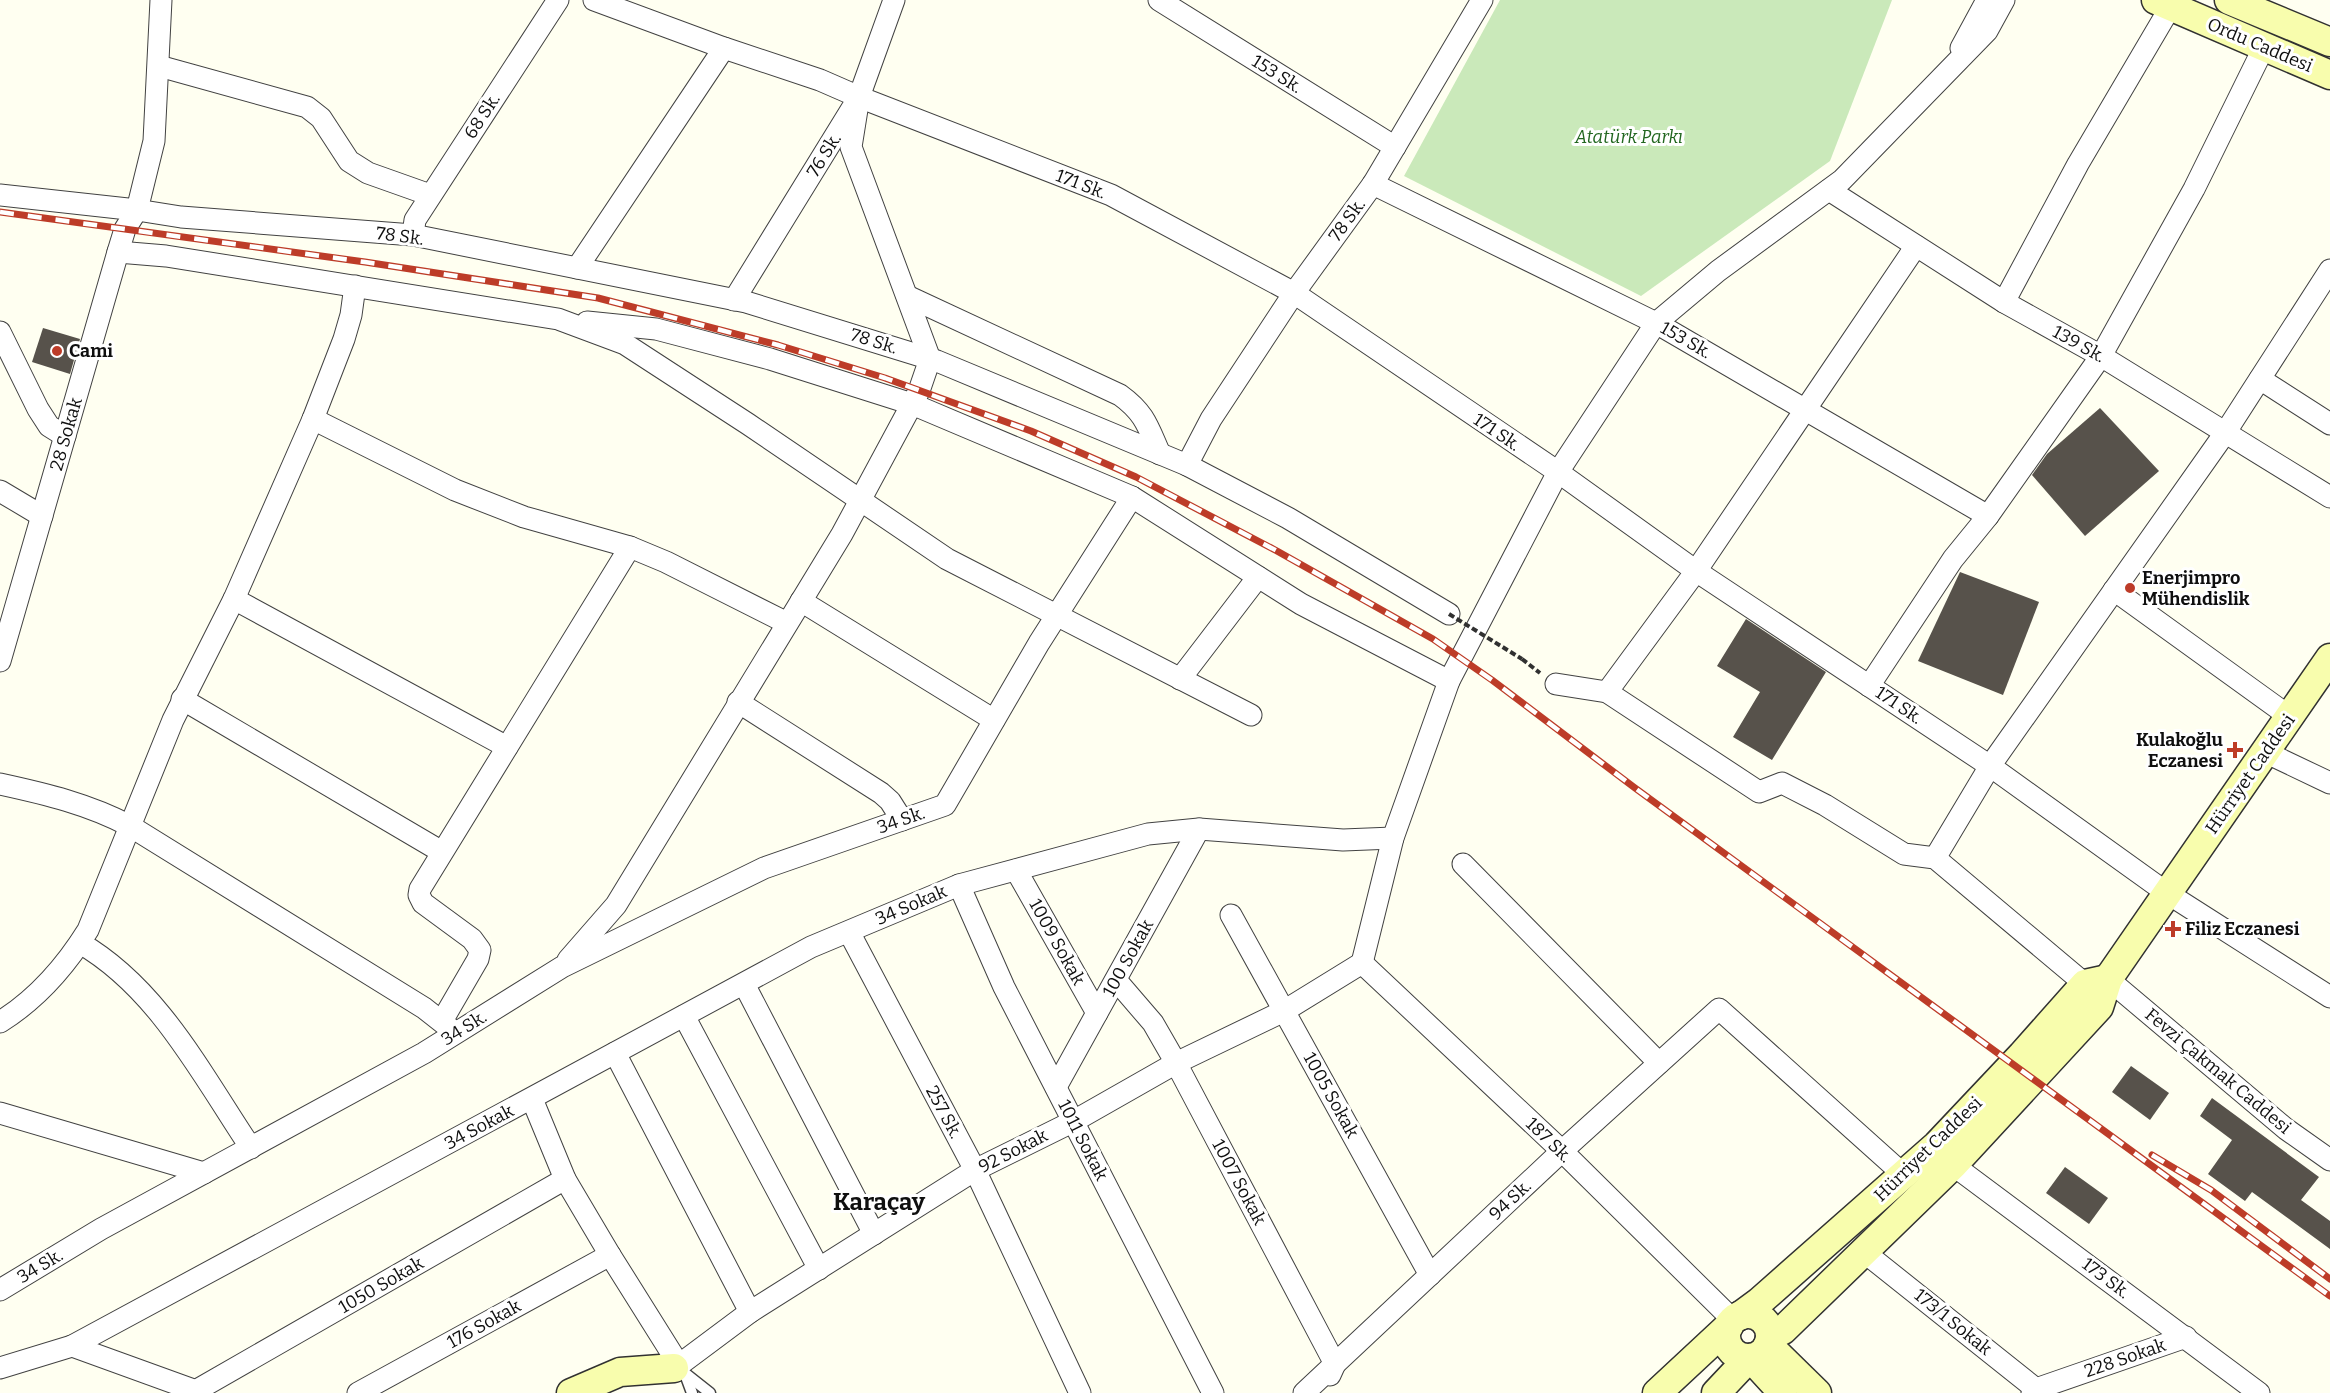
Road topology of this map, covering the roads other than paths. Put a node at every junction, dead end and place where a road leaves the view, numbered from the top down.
1 (161, 0) edge
2 (558, 0) edge
3 (594, 0) edge
4 (894, 0) edge
5 (1159, 0) edge
6 (1987, 0) edge
7 (2004, 0) edge
8 (2229, 0) edge
9 (1480, 1) edge
10 (2164, 3) edge
11 (2330, 42) edge
12 (2264, 47) junction
13 (724, 48) junction
14 (159, 66) junction
15 (1946, 75) junction
16 (2330, 75) edge
17 (859, 97) junction
18 (1395, 147) junction
19 (1373, 184) junction
20 (1829, 190) junction
21 (0, 195) edge
22 (430, 195) junction
23 (137, 210) junction
24 (413, 235) junction
25 (1916, 246) junction
26 (118, 252) junction
27 (577, 268) junction
28 (2327, 281) edge
29 (355, 286) junction
30 (1294, 293) junction
31 (907, 296) junction
32 (734, 300) junction
33 (2004, 302) junction
34 (558, 319) junction
35 (1656, 323) junction
36 (0, 332) edge
37 (2101, 356) junction
38 (930, 359) junction
39 (2260, 379) junction
40 (912, 404) junction
41 (1806, 409) junction
42 (313, 419) junction
43 (2330, 424) edge
44 (2225, 433) junction
45 (65, 436) junction
46 (1160, 454) junction
47 (1187, 465) junction
48 (1558, 472) junction
49 (0, 491) edge
50 (1132, 497) junction
51 (2330, 497) edge
52 (861, 500) junction
53 (42, 516) junction
54 (1988, 516) junction
55 (630, 547) junction
56 (1696, 571) junction
57 (1258, 577) junction
58 (2114, 590) junction
59 (234, 599) junction
60 (801, 601) junction
61 (7, 612) edge
62 (1449, 614) road end
63 (1057, 615) junction
64 (787, 623) junction
65 (2330, 658) edge
66 (0, 660) edge
67 (1180, 679) junction
68 (1449, 681) junction
69 (1556, 684) dead end
70 (1869, 686) junction
71 (1607, 692) junction
72 (182, 699) junction
73 (738, 702) junction
74 (1251, 715) dead end
75 (2290, 717) junction
76 (994, 720) junction
77 (507, 747) junction
78 (2265, 752) junction
79 (1990, 766) junction
80 (2330, 783) edge
81 (0, 784) edge
82 (902, 820) junction
83 (130, 826) junction
84 (1199, 829) junction
85 (1393, 838) junction
86 (442, 852) junction
87 (1935, 858) junction
88 (1463, 864) dead end
89 (1016, 870) junction
90 (959, 885) junction
91 (2167, 893) junction
92 (1231, 915) dead end
93 (849, 932) junction
94 (80, 943) junction
95 (1362, 963) junction
96 (562, 967) junction
97 (1116, 980) junction
98 (2096, 982) junction
99 (744, 984) junction
100 (2330, 997) edge
101 (1284, 1011) junction
102 (1097, 1013) junction
103 (684, 1016) junction
104 (0, 1022) edge
105 (449, 1027) junction
106 (615, 1053) junction
107 (1176, 1063) junction
108 (1659, 1063) junction
109 (1056, 1088) junction
110 (531, 1099) junction
111 (0, 1113) edge
112 (1074, 1121) junction
113 (251, 1148) junction
114 (1562, 1151) junction
115 (2330, 1160) edge
116 (1953, 1165) junction
117 (975, 1170) junction
118 (204, 1173) junction
119 (1904, 1175) junction
120 (565, 1179) junction
121 (874, 1234) junction
122 (1864, 1252) junction
123 (610, 1255) junction
124 (819, 1269) junction
125 (1430, 1275) junction
126 (0, 1290) edge
127 (750, 1312) junction
128 (1734, 1321) junction
129 (2186, 1337) junction
130 (72, 1346) junction
131 (1760, 1349) junction
132 (1335, 1364) junction
133 (0, 1368) edge
134 (679, 1369) junction
135 (198, 1392) edge
136 (2036, 1392) edge
137 (358, 1393) edge
138 (571, 1393) edge
139 (659, 1393) edge
140 (692, 1393) edge
141 (710, 1393) edge
142 (1080, 1393) edge
143 (1213, 1393) edge
144 (1304, 1393) edge
145 (1321, 1393) edge
146 (1657, 1393) edge
147 (1716, 1393) edge
148 (1784, 1393) edge
149 (1817, 1393) edge
150 (2259, 1393) edge

1 - 14 street, 28 Sokak
2 - 22 street, 68 Sk.
3 - 13 street, 171 Sk.
4 - 17 street, 76 Sk.
5 - 18 street, 153 Sk.
6 - 15 street
7 - 15 street
8 - 11 main road, Ordu Caddesi
9 - 18 street, 78 Sk.
10 - 12 main road, Ordu Caddesi
10 - 33 street
12 - 16 main road, Ordu Caddesi
12 - 37 street
13 - 17 street, 171 Sk.
13 - 27 street
14 - 22 street
14 - 23 street, 28 Sokak
15 - 20 street
17 - 30 street, 171 Sk.
17 - 31 street
17 - 32 street, 76 Sk.
18 - 19 street, 78 Sk.
19 - 30 street, 78 Sk.
19 - 35 street, 153 Sk.
20 - 25 street, 139 Sk.
20 - 35 street
21 - 23 street, 78 Sk.
22 - 24 street, 68 Sk.
23 - 24 street, 78 Sk.
23 - 26 street, 28 Sokak
24 - 27 street, 78 Sk.
25 - 33 street, 139 Sk.
25 - 41 street
26 - 29 street
26 - 45 street, 28 Sokak
27 - 32 street, 78 Sk.
28 - 39 street
29 - 34 street
29 - 42 street
30 - 47 street, 78 Sk.
30 - 48 street, 171 Sk.
31 - 38 street
31 - 46 street
32 - 38 street, 78 Sk.
33 - 37 street, 139 Sk.
34 - 40 street
34 - 52 street
35 - 41 street, 153 Sk.
35 - 48 street
36 - 45 street
37 - 44 street, 139 Sk.
37 - 54 street
38 - 40 street
38 - 46 street, 78 Sk.
39 - 43 street
39 - 44 street
40 - 50 street
40 - 52 street
41 - 54 street, 153 Sk.
41 - 56 street
42 - 55 street
42 - 59 street
44 - 51 street, 139 Sk.
44 - 58 street
45 - 53 street, 28 Sokak
46 - 47 street, 78 Sk.
47 - 62 street
48 - 56 street, 171 Sk.
48 - 68 street
49 - 53 street
50 - 57 street
50 - 63 street
52 - 60 street
52 - 63 street
53 - 61 street, 28 Sokak
54 - 70 street
55 - 64 street
55 - 77 street
56 - 70 street, 171 Sk.
56 - 71 street
57 - 67 street
57 - 68 street
58 - 75 street
58 - 79 street
59 - 72 street
59 - 77 street
60 - 64 street
60 - 76 street
61 - 66 street, 28 Sokak
63 - 67 street
63 - 76 street
64 - 73 street
65 - 75 main road, Hürriyet Caddesi
67 - 74 street
68 - 85 street
69 - 71 street
70 - 79 street, 171 Sk.
71 - 87 street
72 - 83 street
72 - 86 street
73 - 82 street
73 - 96 street
75 - 78 main road, Hürriyet Caddesi
76 - 82 street, 34 Sk.
77 - 86 street
78 - 80 street
78 - 91 main road, Hürriyet Caddesi
79 - 87 street
79 - 91 street, 171 Sk.
81 - 83 street
82 - 96 street, 34 Sk.
83 - 94 street
83 - 105 street
84 - 85 street, 34 Sokak
84 - 89 street, 34 Sokak
84 - 97 street, 100 Sokak
85 - 95 street
86 - 105 street
87 - 98 street
88 - 108 street
89 - 90 street, 34 Sokak
89 - 102 street, 1009 Sokak
90 - 93 street, 34 Sokak
90 - 109 street, 1011 Sokak
91 - 98 main road, Hürriyet Caddesi
91 - 100 street, 171 Sk.
92 - 101 street, 1005 Sokak
93 - 99 street, 34 Sokak
93 - 117 street, 257 Sk.
94 - 104 street
94 - 113 street
95 - 101 street, 92 Sokak
95 - 114 street, 187 Sk.
96 - 105 street, 34 Sk.
97 - 102 street, 100 Sokak
97 - 107 street, 1007 Sokak
98 - 115 street, Fevzi Çakmak Caddesi
98 - 116 main road, Hürriyet Caddesi
98 - 119 main road, Hürriyet Caddesi
99 - 103 street, 34 Sokak
99 - 121 street
101 - 107 street, 92 Sokak
101 - 125 street, 1005 Sokak
102 - 109 street, 100 Sokak
103 - 106 street, 34 Sokak
103 - 124 street
105 - 113 street, 34 Sk.
106 - 110 street, 34 Sokak
106 - 127 street
107 - 112 street, 92 Sokak
107 - 132 street, 1007 Sokak
108 - 114 street, 94 Sk.
108 - 119 street, 94 Sk.
109 - 112 street, 1011 Sokak
110 - 120 street
110 - 130 street, 34 Sokak
111 - 118 street
112 - 117 street, 92 Sokak
112 - 143 street, 1011 Sokak
113 - 118 street, 34 Sk.
114 - 125 street, 94 Sk.
114 - 128 street, 187 Sk.
116 - 122 main road, Hürriyet Caddesi
116 - 129 street, 173 Sk.
117 - 121 street, 92 Sokak
117 - 142 street, 257 Sk.
118 - 126 street, 34 Sk.
119 - 128 main road, Hürriyet Caddesi
120 - 123 street
120 - 135 street, 1050 Sokak
121 - 124 street, 92 Sokak
122 - 131 main road, Hürriyet Caddesi
122 - 136 street, 173/1 Sokak
123 - 134 street
123 - 137 street, 176 Sokak
124 - 127 street, 92 Sokak
125 - 132 street, 94 Sk.
127 - 134 street, 92 Sokak
128 - 131 main road
128 - 131 main road
128 - 146 main road, Hürriyet Caddesi
129 - 136 street, 228 Sokak
129 - 150 street, 173 Sk.
130 - 133 street, 34 Sokak
130 - 135 street
131 - 147 main road, Hürriyet Caddesi
131 - 148 main road
131 - 149 main road
132 - 144 street, 94 Sk.
132 - 145 street
134 - 138 main road
134 - 139 main road
134 - 140 lane
134 - 141 lane

